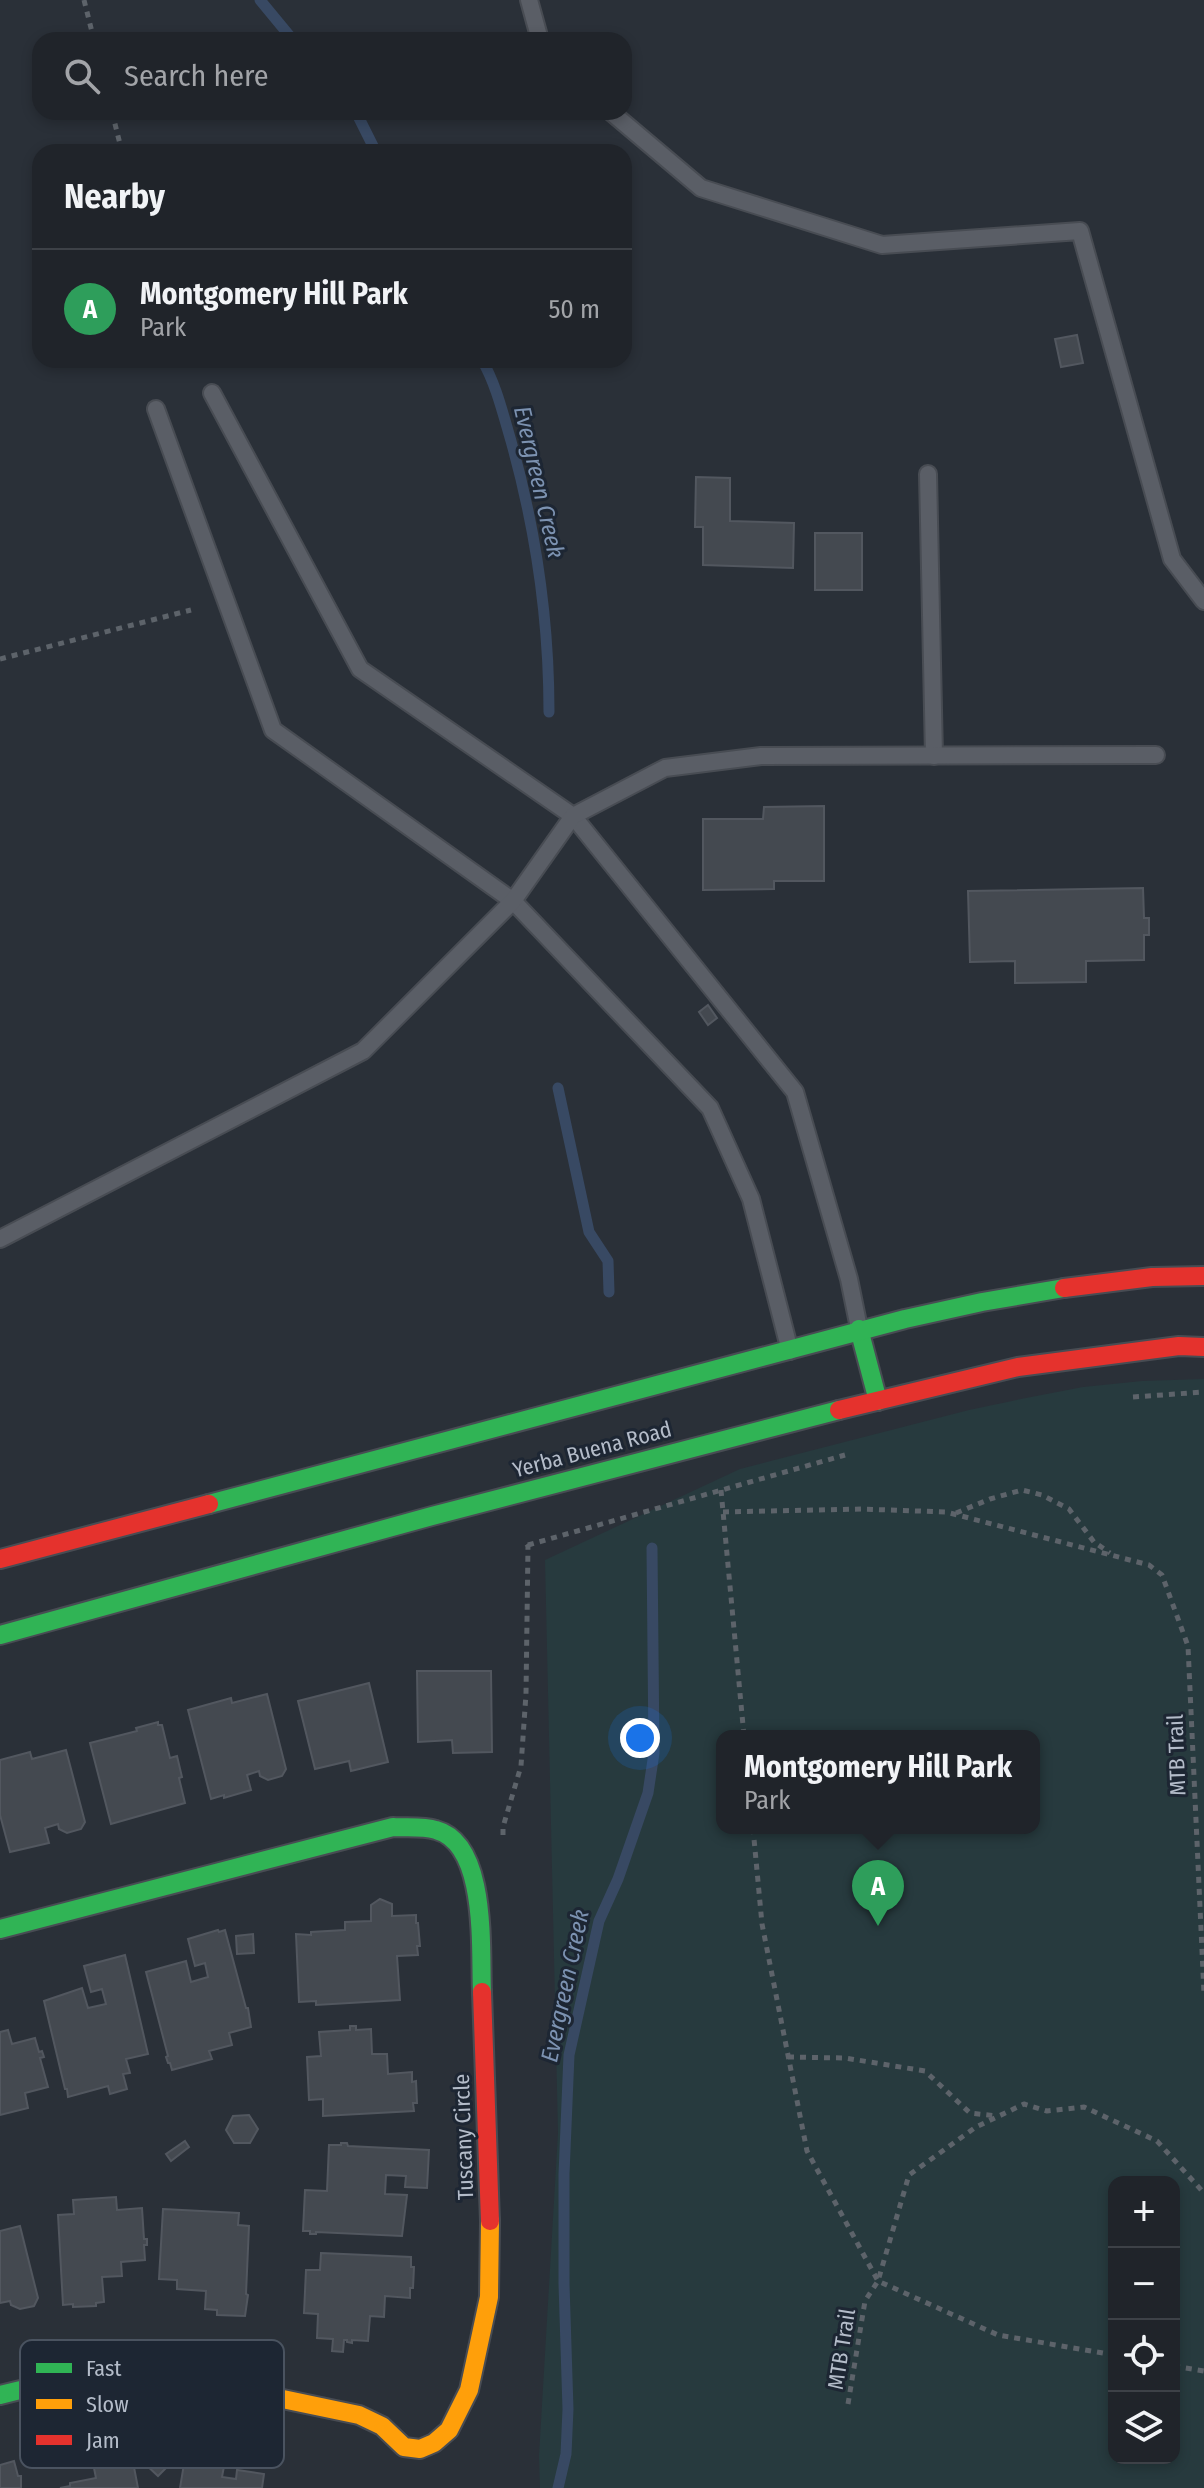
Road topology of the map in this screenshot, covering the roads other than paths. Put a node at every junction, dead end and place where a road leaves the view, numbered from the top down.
1 (529, 0) edge
2 (538, 32) edge
3 (620, 120) edge
4 (212, 393) dead end
5 (156, 409) dead end
6 (928, 474) dead end
7 (1204, 601) edge
8 (1156, 755) dead end
9 (934, 756) junction
10 (573, 816) junction
11 (513, 901) junction
12 (0, 1239) edge
13 (1204, 1276) edge
14 (859, 1329) junction
15 (1204, 1347) edge
16 (791, 1357) junction
17 (878, 1401) junction
18 (0, 1559) edge
19 (0, 1635) edge
20 (0, 1929) edge
21 (20, 2390) edge
22 (0, 2395) edge
23 (284, 2400) edge

1 - 2 lane
3 - 7 lane
4 - 10 lane
5 - 11 lane
6 - 9 lane
8 - 9 lane
9 - 10 lane
10 - 11 lane
10 - 14 lane
11 - 12 lane
11 - 16 lane
13 - 14 street, Yerba Buena Road
14 - 16 street, Yerba Buena Road
14 - 17 street
15 - 17 street, Yerba Buena Road
16 - 18 street, Yerba Buena Road
17 - 19 street, Yerba Buena Road
20 - 23 street, Tuscany Circle
21 - 22 street, Tuscany Circle

